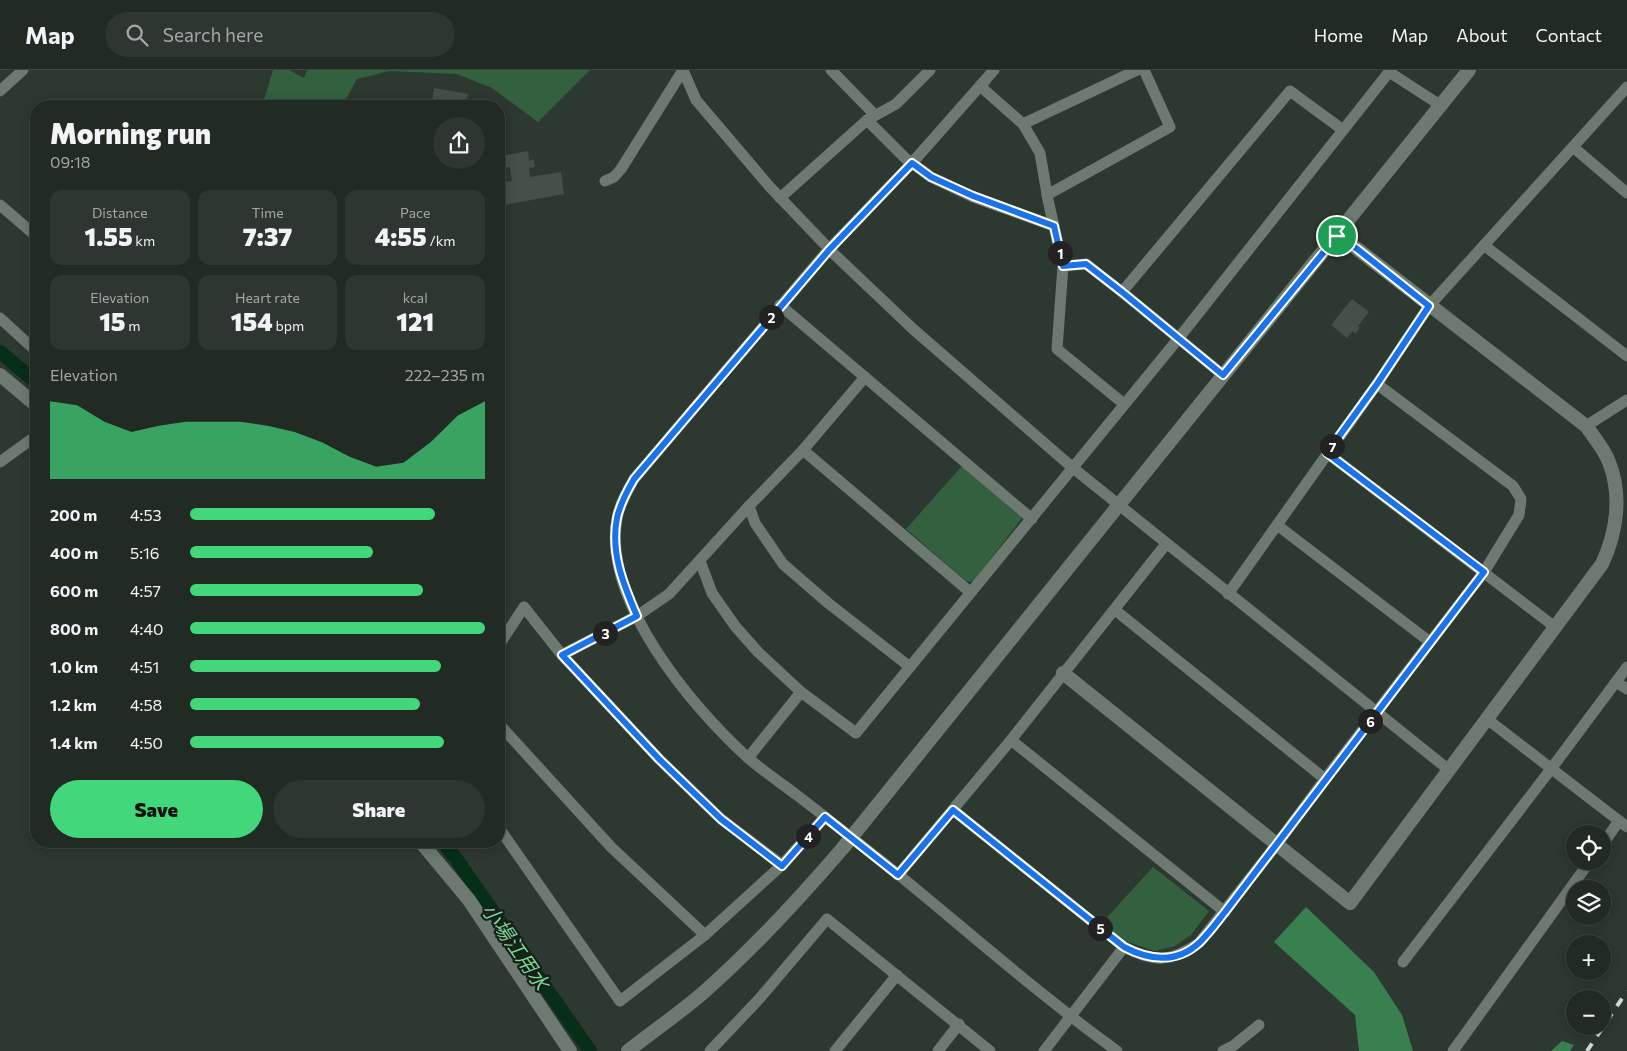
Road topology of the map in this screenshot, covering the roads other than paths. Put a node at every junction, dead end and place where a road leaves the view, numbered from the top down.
1 (23, 70) edge
2 (683, 70) edge
3 (831, 70) edge
4 (930, 70) edge
5 (994, 70) edge
6 (1137, 70) edge
7 (1144, 70) edge
8 (1469, 70) edge
9 (980, 86) junction
10 (1627, 87) edge
11 (0, 92) edge
12 (1440, 105) junction
13 (871, 118) junction
14 (1023, 124) junction
15 (1343, 130) junction
16 (1573, 148) junction
17 (912, 163) junction
18 (605, 182) dead end
19 (1627, 192) edge
20 (1047, 195) junction
21 (780, 198) junction
22 (0, 204) edge
23 (1054, 226) junction
24 (30, 231) edge
25 (1337, 236) junction
26 (1485, 246) junction
27 (829, 250) junction
28 (1063, 266) junction
29 (1122, 292) junction
30 (780, 305) junction
31 (1429, 306) junction
32 (0, 318) edge
33 (1178, 339) junction
34 (30, 346) edge
35 (1627, 356) edge
36 (0, 375) edge
37 (1223, 375) junction
38 (865, 377) junction
39 (1377, 384) junction
40 (30, 400) edge
41 (1627, 400) edge
42 (1124, 404) junction
43 (1586, 426) junction
44 (30, 440) edge
45 (804, 450) junction
46 (1327, 453) junction
47 (0, 462) edge
48 (1072, 468) junction
49 (749, 506) junction
50 (1119, 506) junction
51 (1032, 519) junction
52 (1277, 525) junction
53 (1166, 544) junction
54 (700, 561) junction
55 (1484, 572) junction
56 (970, 592) junction
57 (1228, 594) junction
58 (1115, 610) junction
59 (637, 616) junction
60 (1555, 627) junction
61 (505, 635) edge
62 (1430, 642) junction
63 (562, 655) junction
64 (910, 667) junction
65 (1627, 667) edge
66 (1063, 673) junction
67 (1616, 682) junction
68 (1627, 689) edge
69 (801, 692) junction
70 (1377, 713) junction
71 (1487, 719) junction
72 (505, 731) edge
73 (1011, 740) junction
74 (748, 758) junction
75 (1551, 769) junction
76 (1449, 770) junction
77 (1325, 779) junction
78 (953, 810) junction
79 (825, 817) junction
80 (1623, 824) edge
81 (1611, 836) edge
82 (505, 837) edge
83 (1277, 844) junction
84 (426, 848) edge
85 (782, 866) junction
86 (1584, 870) edge
87 (898, 875) junction
88 (1225, 912) junction
89 (705, 935) junction
90 (1124, 947) junction
91 (1403, 962) dead end
92 (896, 975) junction
93 (1070, 1017) junction
94 (959, 1024) junction
95 (1259, 1025) dead end
96 (570, 1051) edge
97 (628, 1051) edge
98 (710, 1051) edge
99 (835, 1051) edge
100 (938, 1051) edge
101 (990, 1051) edge
102 (1044, 1051) edge
103 (1117, 1051) edge
104 (1223, 1051) edge
105 (1453, 1051) edge

1 - 11 street
2 - 18 street
2 - 21 street
3 - 13 street
4 - 13 street
5 - 9 street
6 - 14 street
7 - 20 street
8 - 12 street
9 - 14 street
9 - 17 street
10 - 16 street
12 - 15 street
12 - 25 street
13 - 17 street
13 - 21 street
14 - 20 street
15 - 29 street
15 - 33 street
16 - 19 street
16 - 26 street
17 - 23 street
17 - 27 street
20 - 23 street
21 - 27 street
22 - 24 street
23 - 28 street
25 - 31 street
25 - 37 street
26 - 31 street
26 - 35 street
27 - 30 street
27 - 48 street
28 - 29 street
28 - 42 street
29 - 33 street
30 - 38 street
30 - 59 street
31 - 39 street
31 - 43 street
32 - 34 street
33 - 37 street
33 - 42 street
36 - 40 street
37 - 50 street
38 - 45 street
38 - 51 street
39 - 46 street
39 - 55 street
41 - 43 street
42 - 48 street
43 - 60 street
44 - 47 street
45 - 49 street
45 - 56 street
46 - 52 street
46 - 55 street
48 - 50 street
48 - 51 street
49 - 54 street
49 - 64 street
50 - 53 street
50 - 97 street
51 - 56 street
52 - 57 street
52 - 62 street
53 - 57 street
53 - 58 street
54 - 59 street
54 - 69 street
55 - 60 street
55 - 62 street
56 - 64 street
57 - 70 street
58 - 66 street
58 - 77 street
59 - 63 street
59 - 74 street
60 - 71 street
61 - 63 street
62 - 70 street
63 - 85 street
64 - 69 street
65 - 67 street
66 - 73 street
66 - 83 street
67 - 68 street
67 - 75 street
69 - 74 street
70 - 76 street
70 - 77 street
71 - 75 street
71 - 76 street
72 - 89 street
73 - 78 street
73 - 88 street
74 - 79 street
75 - 80 street
75 - 91 street
76 - 83 street
77 - 83 street
78 - 87 street
78 - 90 street
79 - 85 street
79 - 87 street
80 - 81 street
82 - 89 street
83 - 88 street
84 - 96 street
85 - 89 street
86 - 105 street
87 - 93 street
88 - 90 street
90 - 93 street
92 - 94 street
92 - 98 street
92 - 99 street
93 - 102 street
93 - 103 street
94 - 100 street
94 - 101 street
95 - 104 street

